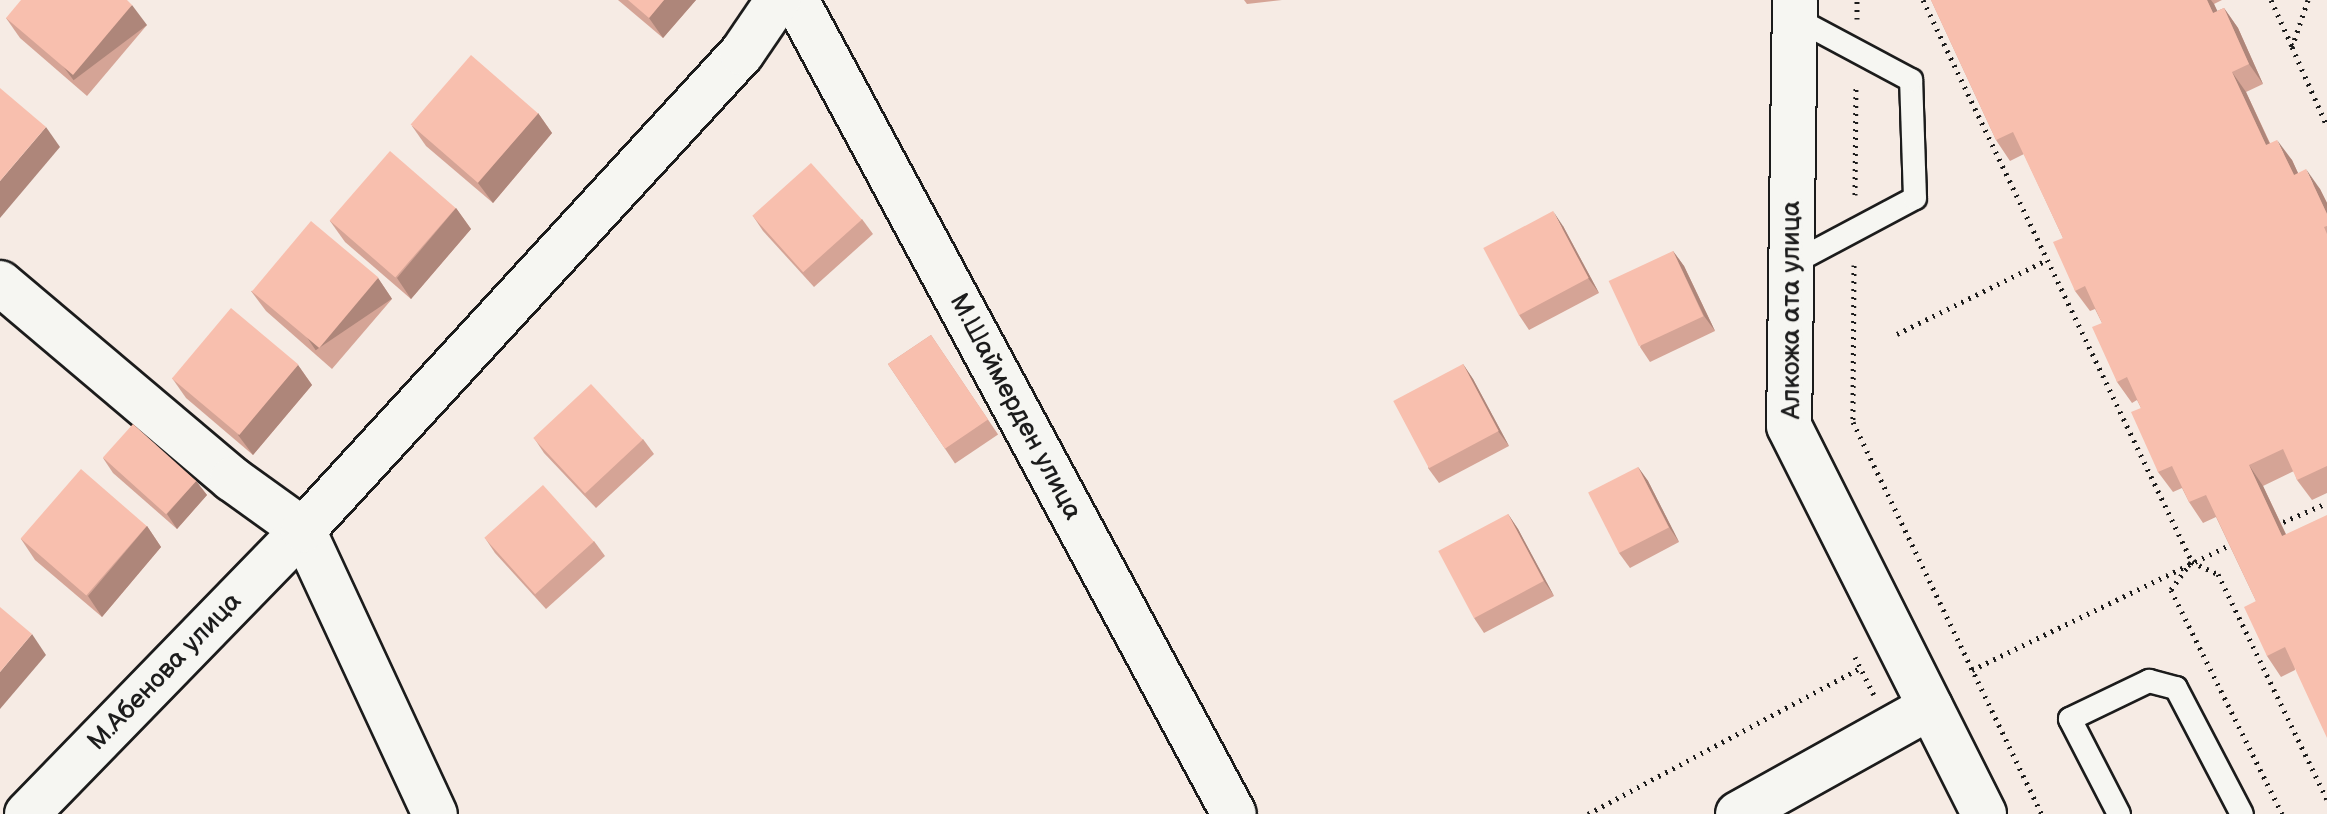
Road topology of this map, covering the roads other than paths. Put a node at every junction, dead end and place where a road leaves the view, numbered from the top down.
1 (778, 0) edge
2 (796, 0) edge
3 (1795, 9) edge
4 (1791, 264) junction
5 (0, 283) edge
6 (303, 530) junction
7 (1930, 707) junction
8 (27, 814) edge
9 (435, 814) edge
10 (1234, 814) edge
11 (1738, 814) edge
12 (1984, 814) edge
13 (2119, 814) edge
14 (2242, 814) edge

1 - 6 street, М.Абенова улица
2 - 10 street, М.Шаймерден улица
3 - 4 street, Алкожа ата улица
3 - 4 lane
4 - 7 street, Алкожа ата улица
5 - 6 street
6 - 8 street, М.Абенова улица
6 - 9 street
7 - 11 street
7 - 12 street, Алкожа ата улица
13 - 14 lane

